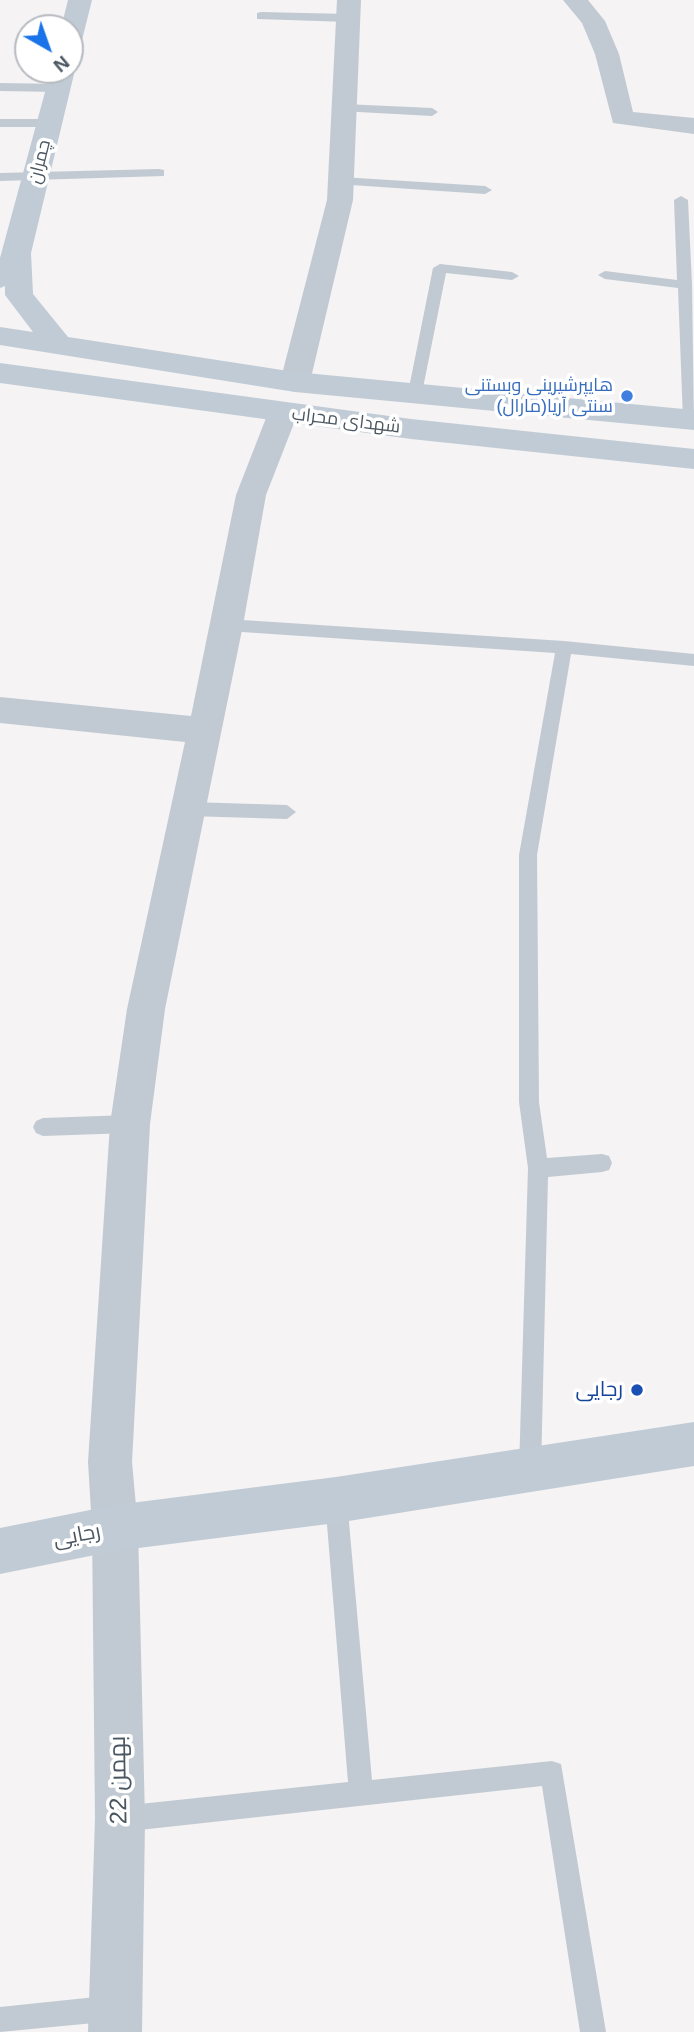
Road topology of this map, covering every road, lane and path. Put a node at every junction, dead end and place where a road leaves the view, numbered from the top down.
1 (575, 0) edge
2 (348, 9) edge
3 (261, 16) dead end
4 (22, 84) edge
5 (59, 84) edge
6 (0, 87) edge
7 (344, 108) junction
8 (432, 111) dead end
9 (0, 123) edge
10 (50, 123) junction
11 (694, 126) edge
12 (159, 173) dead end
13 (36, 176) junction
14 (0, 177) edge
15 (341, 181) junction
16 (485, 190) dead end
17 (681, 200) dead end
18 (17, 253) junction
19 (605, 275) dead end
20 (512, 276) dead end
21 (0, 279) edge
22 (685, 285) junction
23 (0, 336) edge
24 (60, 346) junction
25 (0, 373) edge
26 (415, 393) junction
27 (289, 397) junction
28 (692, 420) edge
29 (694, 459) edge
30 (227, 625) junction
31 (564, 647) junction
32 (694, 660) edge
33 (0, 710) edge
34 (204, 731) junction
35 (189, 809) junction
36 (287, 812) dead end
37 (130, 1124) junction
38 (43, 1127) dead end
39 (602, 1163) dead end
40 (538, 1168) junction
41 (694, 1444) edge
42 (530, 1470) junction
43 (336, 1500) junction
44 (115, 1528) junction
45 (0, 1551) edge
46 (361, 1791) junction
47 (120, 1819) junction
48 (0, 2020) edge
49 (115, 2020) edge
50 (593, 2032) edge

1 - 11 street
2 - 3 lane
2 - 7 street, 22 بهمن
4 - 6 lane
5 - 10 street, چمران
7 - 8 lane
7 - 15 street, 22 بهمن
9 - 10 lane
10 - 13 street, چمران
12 - 13 lane
13 - 14 lane
13 - 18 street, چمران
15 - 16 lane
15 - 27 street, 22 بهمن
17 - 22 lane
18 - 21 street
18 - 24 street
19 - 22 lane
20 - 26 lane
22 - 28 lane
23 - 24 street, شهدای محراب
24 - 27 street, شهدای محراب
25 - 27 street, شهدای محراب
26 - 27 street, شهدای محراب
26 - 28 street, شهدای محراب
27 - 29 street, شهدای محراب
27 - 30 street, 22 بهمن
30 - 31 lane
30 - 34 street, 22 بهمن
31 - 32 lane
31 - 40 lane
33 - 34 street
34 - 35 street, 22 بهمن
35 - 36 lane
35 - 37 street, 22 بهمن
37 - 38 lane
37 - 44 street, 22 بهمن
39 - 40 lane
40 - 42 lane
41 - 42 street, رجایی
42 - 43 street, رجایی
43 - 44 street, رجایی
43 - 46 lane
44 - 45 street, رجایی
44 - 47 street, 22 بهمن
46 - 47 lane
46 - 50 lane
47 - 49 street, 22 بهمن
48 - 49 lane

